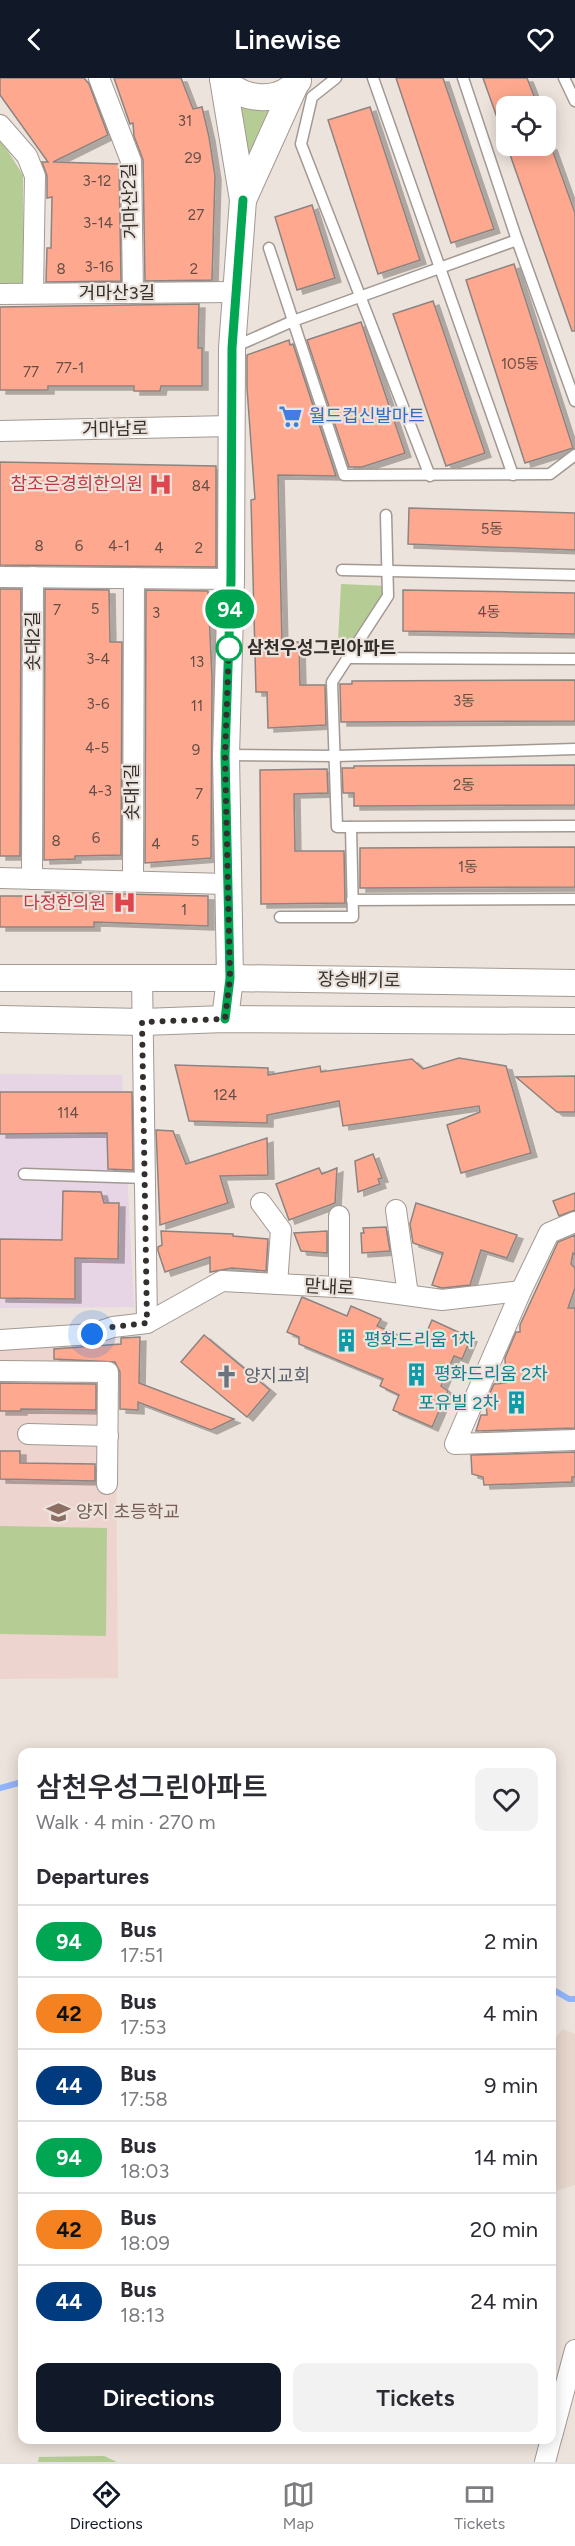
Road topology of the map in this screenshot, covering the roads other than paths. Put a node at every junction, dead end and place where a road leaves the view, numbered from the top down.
1 (99, 78) edge
2 (223, 78) edge
3 (336, 78) edge
4 (373, 78) edge
5 (463, 78) edge
6 (564, 78) edge
7 (297, 81) edge
8 (574, 97) edge
9 (0, 125) edge
10 (243, 200) junction
11 (518, 240) junction
12 (269, 248) dead end
13 (439, 268) junction
14 (235, 292) junction
15 (33, 293) junction
16 (133, 293) junction
17 (0, 294) edge
18 (360, 297) junction
19 (293, 321) junction
20 (232, 348) junction
21 (575, 401) edge
22 (231, 426) junction
23 (0, 431) edge
24 (575, 455) edge
25 (430, 476) junction
26 (513, 476) junction
27 (386, 515) dead end
28 (342, 570) dead end
29 (387, 572) junction
30 (575, 575) edge
31 (0, 577) edge
32 (33, 577) junction
33 (134, 578) junction
34 (231, 579) junction
35 (347, 658) junction
36 (575, 659) edge
37 (575, 748) edge
38 (225, 755) junction
39 (336, 756) junction
40 (575, 826) edge
41 (351, 827) junction
42 (0, 878) edge
43 (32, 879) junction
44 (133, 880) junction
45 (227, 884) junction
46 (575, 899) edge
47 (352, 900) junction
48 (280, 916) dead end
49 (142, 977) junction
50 (0, 978) edge
51 (230, 978) junction
52 (575, 983) edge
53 (0, 1019) edge
54 (225, 1019) junction
55 (575, 1021) edge
56 (142, 1022) junction
57 (24, 1174) dead end
58 (146, 1178) junction
59 (261, 1203) dead end
60 (396, 1210) dead end
61 (339, 1216) dead end
62 (575, 1222) edge
63 (277, 1284) junction
64 (339, 1287) junction
65 (521, 1291) junction
66 (408, 1295) junction
67 (147, 1323) junction
68 (0, 1340) edge
69 (0, 1371) edge
70 (28, 1434) dead end
71 (108, 1436) junction
72 (575, 1440) edge
73 (107, 1484) dead end
74 (575, 2350) edge
75 (556, 2423) edge
76 (550, 2444) edge
77 (545, 2462) edge

1 - 16 street, 거마산2길
2 - 7 street
2 - 10 street
3 - 18 lane
4 - 13 lane
5 - 11 lane
6 - 8 lane
7 - 10 street
9 - 15 street
10 - 14 street
11 - 13 lane
11 - 21 lane
12 - 19 lane
13 - 18 lane
13 - 26 lane
14 - 16 street, 거마산3길
14 - 20 street
15 - 16 street, 거마산3길
15 - 17 street, 거마산3길
18 - 19 lane
18 - 25 lane
19 - 20 lane
19 - 25 lane
20 - 22 street
22 - 23 street, 거마남로
22 - 34 street
24 - 26 lane
25 - 26 lane
27 - 29 lane
28 - 29 lane
29 - 30 lane
29 - 35 lane
31 - 32 street
32 - 33 street
32 - 43 street, 솟대2길
33 - 34 street
33 - 44 street, 솟대1길
34 - 38 street
35 - 36 lane
35 - 39 lane
37 - 39 lane
38 - 39 lane
38 - 45 street
39 - 41 lane
40 - 41 lane
41 - 47 lane
42 - 43 street
43 - 44 street
44 - 45 street
45 - 51 street
46 - 47 lane
47 - 48 lane
49 - 50 street, 장승배기로
49 - 51 street, 장승배기로
49 - 56 street
51 - 52 street, 장승배기로
51 - 54 street
53 - 56 street
54 - 55 street
54 - 56 street
56 - 58 street
57 - 58 lane
58 - 67 street
59 - 63 street
60 - 66 street
61 - 64 street
62 - 65 street
63 - 64 street, 맏내로
63 - 67 street, 맏내로
64 - 66 street, 맏내로
65 - 66 street, 맏내로
65 - 72 street
67 - 68 street
69 - 71 street
70 - 71 street
71 - 73 street
74 - 75 street
76 - 77 street

